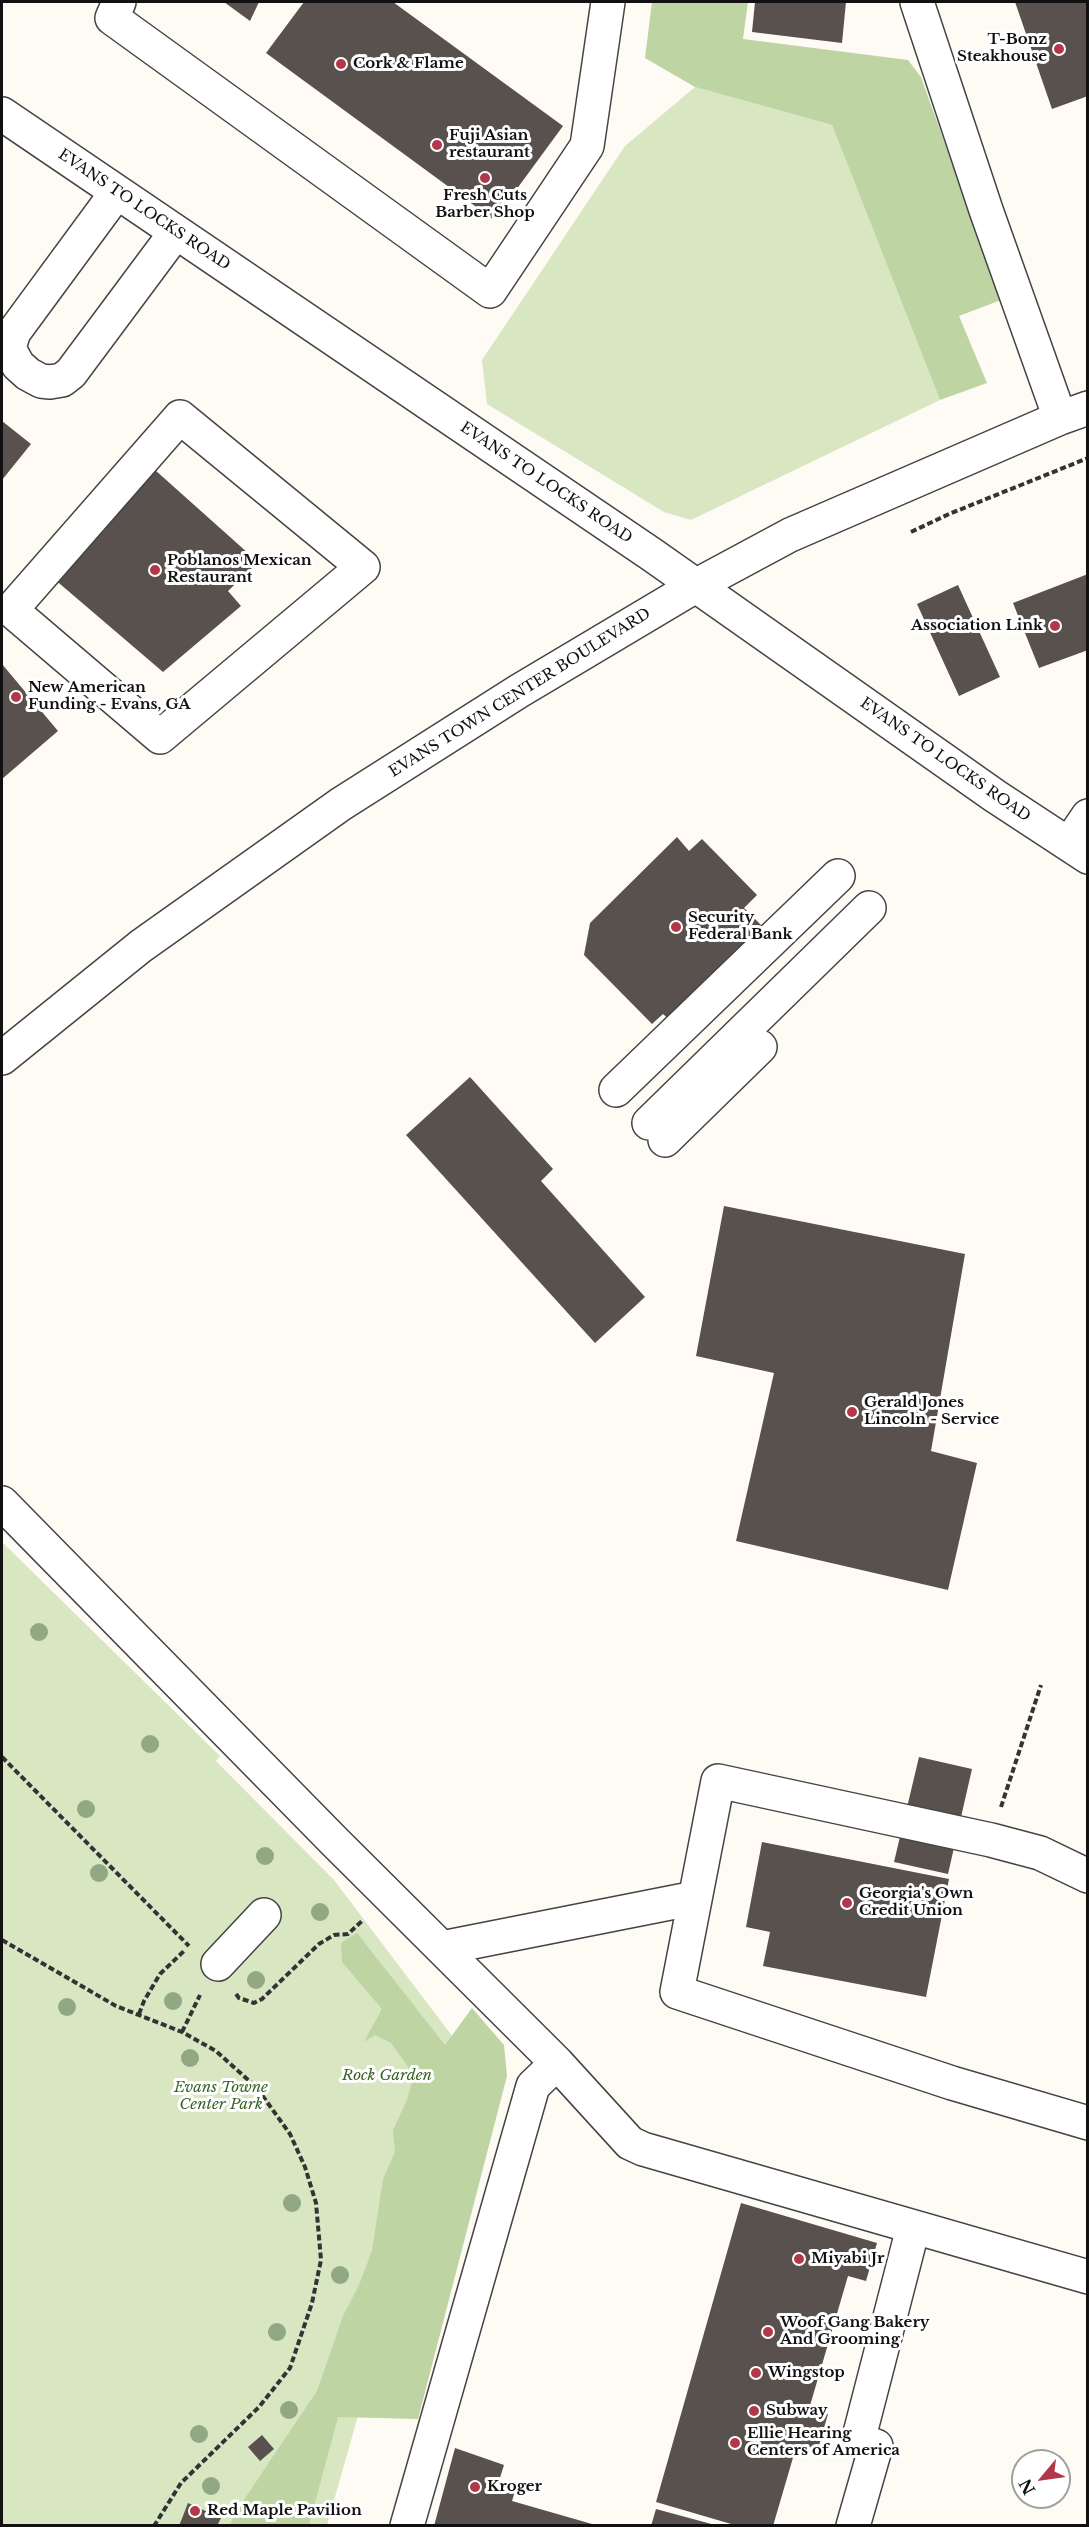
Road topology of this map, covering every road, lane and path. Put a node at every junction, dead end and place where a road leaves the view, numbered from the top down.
1 (119, 2) edge
2 (608, 2) edge
3 (917, 2) edge
4 (2, 114) edge
5 (117, 192) junction
6 (176, 232) junction
7 (8, 335) edge
8 (1074, 413) edge
9 (1088, 458) edge
10 (911, 532) dead end
11 (697, 585) junction
12 (6, 609) edge
13 (1088, 816) edge
14 (1078, 850) edge
15 (861, 900) joint
16 (14, 1030) edge
17 (2, 1059) edge
18 (2, 1503) edge
19 (1041, 1685) dead end
20 (2, 1757) edge
21 (991, 1840) junction
22 (1088, 1876) edge
23 (695, 1898) junction
24 (264, 1915) dead end
25 (368, 1916) dead end
26 (2, 1940) edge
27 (442, 1948) junction
28 (225, 1977) joint
29 (139, 2014) junction
30 (556, 2063) junction
31 (1088, 2123) edge
32 (914, 2229) junction
33 (1088, 2277) edge
34 (154, 2526) edge
35 (407, 2526) edge
36 (853, 2526) edge

1 - 2 street
3 - 8 street
4 - 5 street, EVANS TO LOCKS ROAD
5 - 6 street, EVANS TO LOCKS ROAD
5 - 7 street
6 - 7 street
6 - 11 street, EVANS TO LOCKS ROAD
8 - 11 street, EVANS TOWN CENTER BOULEVARD
9 - 10 path
11 - 14 street, EVANS TO LOCKS ROAD
11 - 16 street, EVANS TOWN CENTER BOULEVARD
12 - 12 street
13 - 14 street
15 - 15 street
16 - 17 street, EVANS TOWN CENTER BOULEVARD
18 - 27 street
19 - 21 path
20 - 29 path
21 - 22 street
21 - 23 street
23 - 27 street
23 - 31 street
24 - 28 street
25 - 28 path
26 - 29 path
27 - 30 street
29 - 34 path
30 - 32 street
30 - 35 street
32 - 33 street
32 - 36 street

